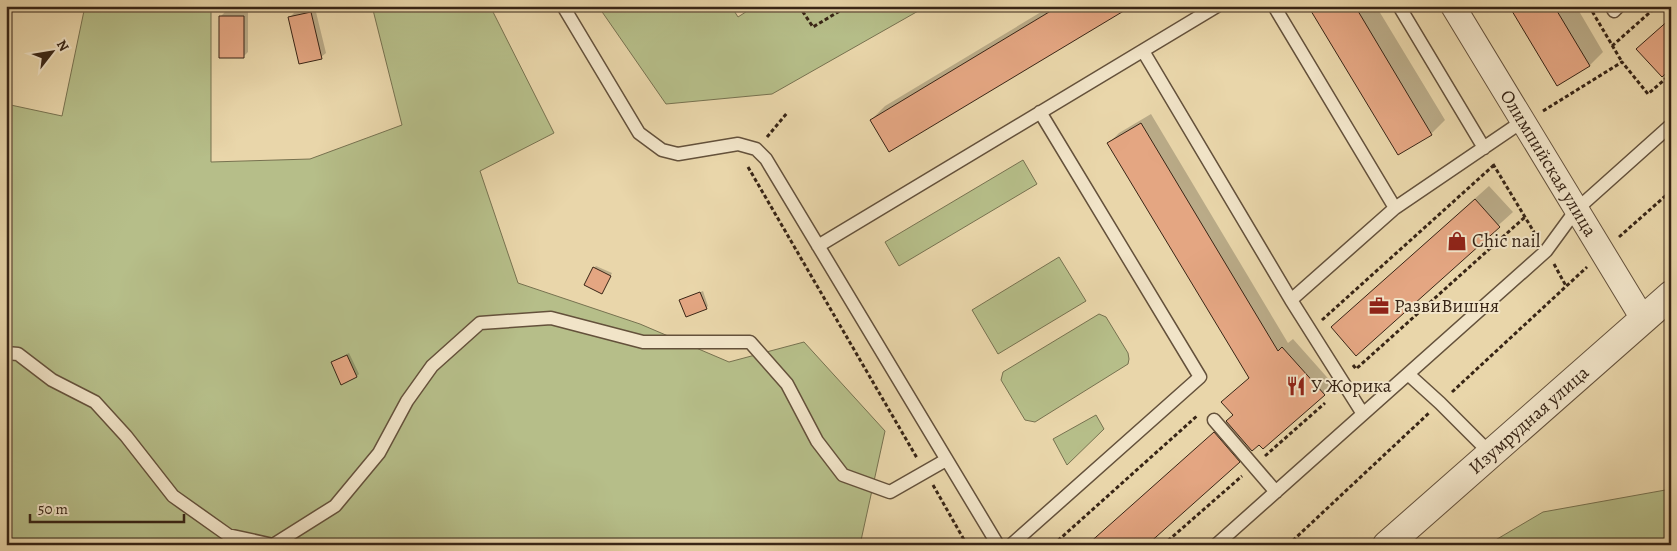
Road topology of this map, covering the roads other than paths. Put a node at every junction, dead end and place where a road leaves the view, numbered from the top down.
1 (563, 6) edge
2 (1217, 6) edge
3 (1274, 6) edge
4 (1398, 6) edge
5 (1453, 6) edge
6 (1611, 6) edge
7 (1619, 6) edge
8 (1143, 51) junction
9 (1040, 112) junction
10 (1533, 116) junction
11 (1671, 125) edge
12 (1484, 148) junction
13 (1395, 208) junction
14 (1576, 210) junction
15 (818, 246) junction
16 (1671, 295) edge
17 (1291, 300) junction
18 (1643, 320) junction
19 (6, 353) edge
20 (1408, 374) junction
21 (1363, 414) junction
22 (1214, 420) dead end
23 (1491, 454) junction
24 (946, 460) junction
25 (1276, 492) junction
26 (998, 545) edge
27 (1011, 545) edge
28 (1216, 545) edge
29 (1387, 545) edge

1 - 15 lane
2 - 8 lane
3 - 13 lane
4 - 12 lane
5 - 10 street, Олимпийская улица
6 - 7 lane
8 - 9 lane
8 - 17 lane
9 - 15 lane
9 - 27 lane
10 - 12 lane
10 - 14 street, Олимпийская улица
11 - 14 lane
12 - 13 lane
13 - 17 lane
14 - 18 street, Олимпийская улица
14 - 20 lane
15 - 24 lane
16 - 18 street, Изумрудная улица
17 - 21 lane
18 - 23 street, Изумрудная улица
19 - 24 lane
20 - 21 lane
20 - 23 lane
21 - 25 lane
22 - 25 lane
23 - 29 street, Изумрудная улица
24 - 26 lane
25 - 28 lane

